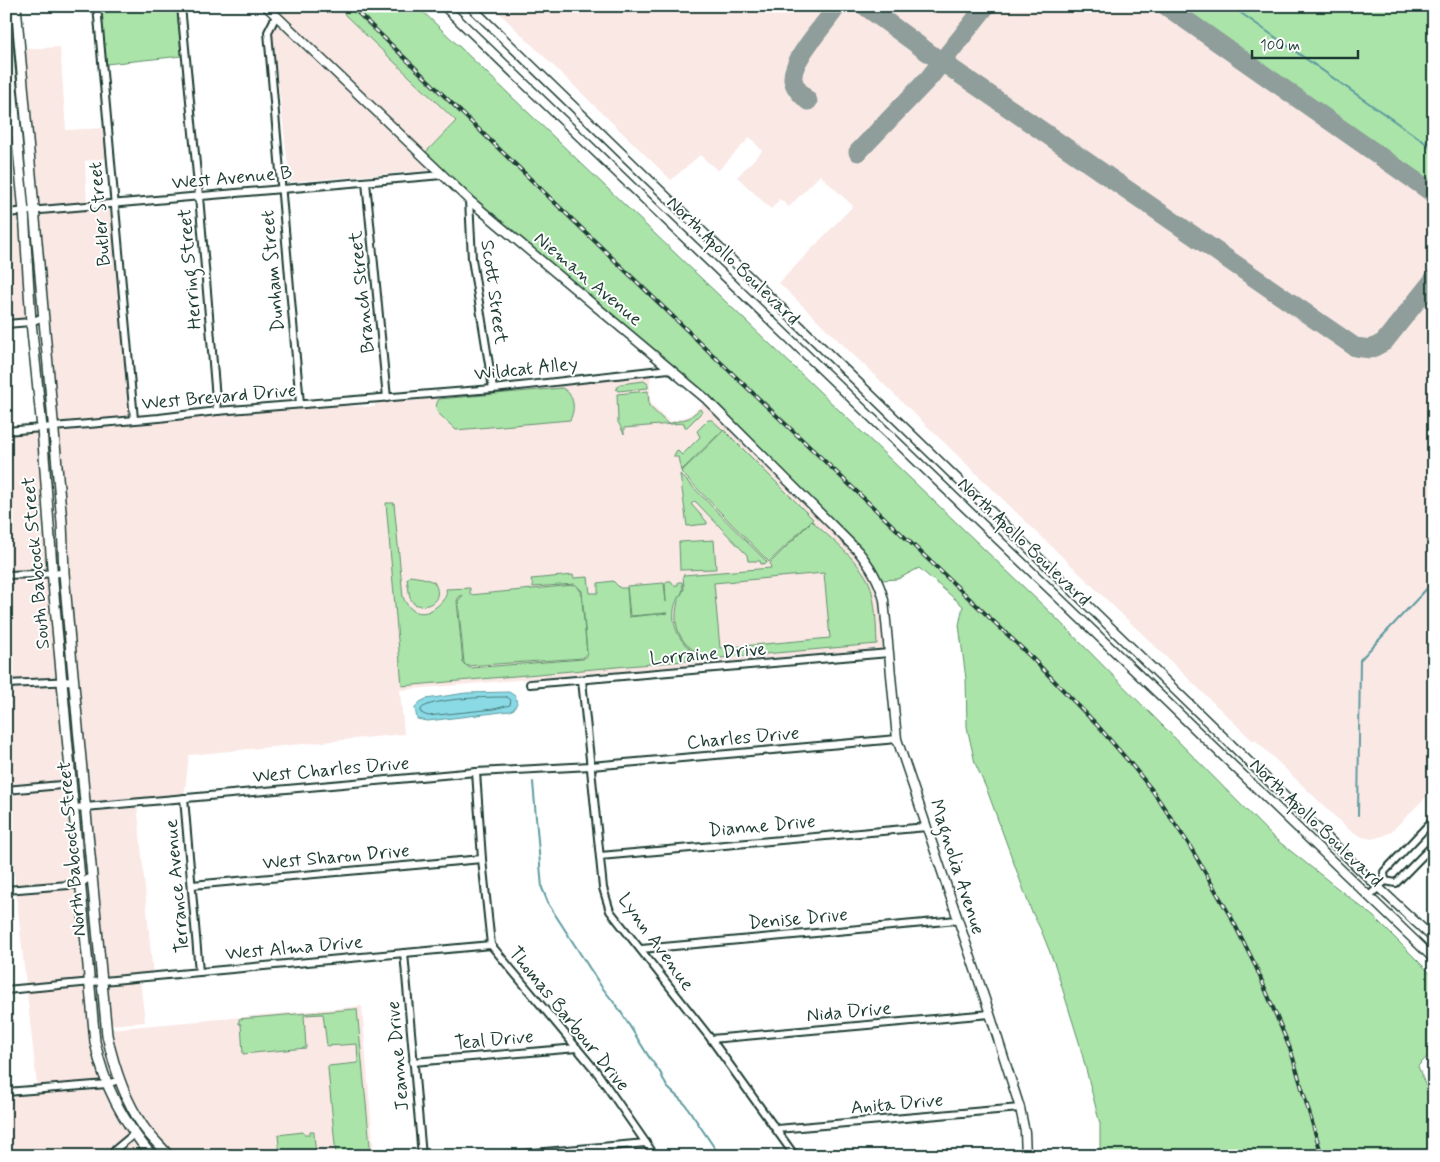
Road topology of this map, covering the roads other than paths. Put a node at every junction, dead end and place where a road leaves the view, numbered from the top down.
1 (16, 6) edge
2 (97, 6) edge
3 (181, 6) edge
4 (266, 6) edge
5 (444, 6) edge
6 (470, 6) edge
7 (276, 16) junction
8 (6, 24) edge
9 (10, 103) edge
10 (442, 175) junction
11 (366, 182) junction
12 (281, 190) junction
13 (199, 196) junction
14 (469, 200) junction
15 (114, 203) junction
16 (34, 211) junction
17 (24, 212) junction
18 (6, 213) edge
19 (43, 317) junction
20 (31, 322) junction
21 (6, 324) edge
22 (669, 369) junction
23 (493, 389) junction
24 (387, 398) junction
25 (300, 404) junction
26 (217, 411) junction
27 (134, 419) junction
28 (53, 426) junction
29 (42, 428) junction
30 (6, 431) edge
31 (62, 522) joint
32 (64, 572) junction
33 (53, 573) junction
34 (6, 575) edge
35 (880, 584) joint
36 (889, 653) junction
37 (582, 680) junction
38 (63, 681) junction
39 (74, 681) junction
40 (6, 684) edge
41 (530, 684) dead end
42 (898, 739) junction
43 (591, 766) junction
44 (476, 772) junction
45 (72, 784) junction
46 (6, 790) edge
47 (184, 798) junction
48 (85, 807) junction
49 (74, 808) junction
50 (1434, 819) edge
51 (927, 827) junction
52 (1434, 844) edge
53 (600, 856) junction
54 (482, 859) junction
55 (91, 876) junction
56 (1385, 881) junction
57 (81, 884) junction
58 (192, 885) junction
59 (1378, 888) junction
60 (6, 890) edge
61 (1369, 896) junction
62 (957, 920) junction
63 (84, 921) joint
64 (1434, 939) edge
65 (490, 946) junction
66 (640, 948) junction
67 (404, 953) junction
68 (1434, 959) edge
69 (200, 972) junction
70 (101, 981) junction
71 (89, 982) junction
72 (6, 990) edge
73 (990, 1014) junction
74 (710, 1039) junction
75 (576, 1048) junction
76 (413, 1062) junction
77 (118, 1080) junction
78 (107, 1084) junction
79 (6, 1092) edge
80 (1020, 1108) junction
81 (777, 1129) junction
82 (134, 1134) junction
83 (646, 1142) junction
84 (110, 1156) edge
85 (152, 1156) edge
86 (169, 1156) edge
87 (422, 1156) edge
88 (498, 1156) edge
89 (655, 1156) edge
90 (795, 1156) edge
91 (1026, 1156) edge

1 - 16 main road, South Babcock Street
2 - 15 street, Butler Street
3 - 13 street, Herring Street
4 - 7 street, Nieman Avenue
5 - 61 street, North Apollo Boulevard
6 - 59 street, North Apollo Boulevard
7 - 10 street, Nieman Avenue
7 - 12 street, Dunham Street
8 - 9 main road, South Babcock Street
9 - 17 main road, South Babcock Street
10 - 11 street, West Avenue B
10 - 14 street, Nieman Avenue
11 - 12 street, West Avenue B
11 - 24 street, Branch Street
12 - 13 street, West Avenue B
12 - 25 street, Dunham Street
13 - 15 street, West Avenue B
13 - 26 street, Herring Street
14 - 22 street, Nieman Avenue
14 - 23 street, Scott Street
15 - 16 street, West Avenue B
15 - 27 street, Butler Street
16 - 17 street, West Avenue B
16 - 19 main road, South Babcock Street
17 - 18 street, West Avenue B
17 - 20 main road, South Babcock Street
19 - 20 street
19 - 28 main road, South Babcock Street
20 - 21 street
20 - 29 main road, South Babcock Street
22 - 23 street, Wildcat Alley
22 - 35 street, Nieman Avenue
23 - 24 street, Wildcat Alley
24 - 25 street, West Brevard Drive
25 - 26 street, West Brevard Drive
26 - 27 street, West Brevard Drive
27 - 28 street, West Brevard Drive
28 - 29 street, West Brevard Drive
28 - 31 main road, South Babcock Street
29 - 30 street, West Brevard Drive
29 - 33 main road, South Babcock Street
31 - 32 main road, North Babcock Street
32 - 33 street
32 - 39 main road, North Babcock Street
33 - 34 street
33 - 38 main road, South Babcock Street
35 - 36 street, Magnolia Avenue
36 - 37 street, Lorraine Drive
36 - 42 street, Magnolia Avenue
37 - 41 street, Lorraine Drive
37 - 43 street, Lynn Avenue
38 - 39 street
38 - 40 street
38 - 45 main road, South Babcock Street
39 - 48 main road, North Babcock Street
42 - 43 street, Charles Drive
42 - 51 street, Magnolia Avenue
43 - 44 street, West Charles Drive
43 - 53 street, Lynn Avenue
44 - 47 street, West Charles Drive
44 - 54 street, Thomas Barbour Drive
45 - 46 street
45 - 49 main road, South Babcock Street
47 - 48 street, West Charles Drive
47 - 58 street, Terrance Avenue
48 - 49 street, West Charles Drive
48 - 55 main road, North Babcock Street
49 - 57 main road, South Babcock Street
50 - 56 street
51 - 53 street, Dianne Drive
51 - 62 street, Magnolia Avenue
52 - 56 street
53 - 66 street, Lynn Avenue
54 - 58 street, West Sharon Drive
54 - 65 street, Thomas Barbour Drive
55 - 57 street
55 - 70 main road, North Babcock Street
56 - 59 street
57 - 60 street
57 - 63 main road, South Babcock Street
58 - 69 street, Terrance Avenue
59 - 61 street
59 - 64 street, North Apollo Boulevard
61 - 68 street, North Apollo Boulevard
62 - 66 street, Denise Drive
62 - 73 street, Magnolia Avenue
63 - 71 main road, North Babcock Street
65 - 67 street, West Alma Drive
65 - 75 street, Thomas Barbour Drive
66 - 74 street, Lynn Avenue
67 - 69 street, West Alma Drive
67 - 76 street, Jeanne Drive
69 - 70 street, West Alma Drive
70 - 71 street, West Alma Drive
70 - 77 main road, North Babcock Street
71 - 72 street, West Alma Drive
71 - 78 main road, North Babcock Street
73 - 74 street, Nida Drive
73 - 80 street, Magnolia Avenue
74 - 81 street, Lynn Avenue
75 - 76 street, Teal Drive
75 - 83 street, Thomas Barbour Drive
76 - 87 street, Jeanne Drive
77 - 78 street
77 - 86 main road, North Babcock Street
78 - 79 street
78 - 82 main road, North Babcock Street
80 - 81 street, Anita Drive
80 - 91 street, Magnolia Avenue
81 - 90 street, Lynn Avenue
82 - 84 street
82 - 85 main road, North Babcock Street
83 - 88 street
83 - 89 street, Thomas Barbour Drive

